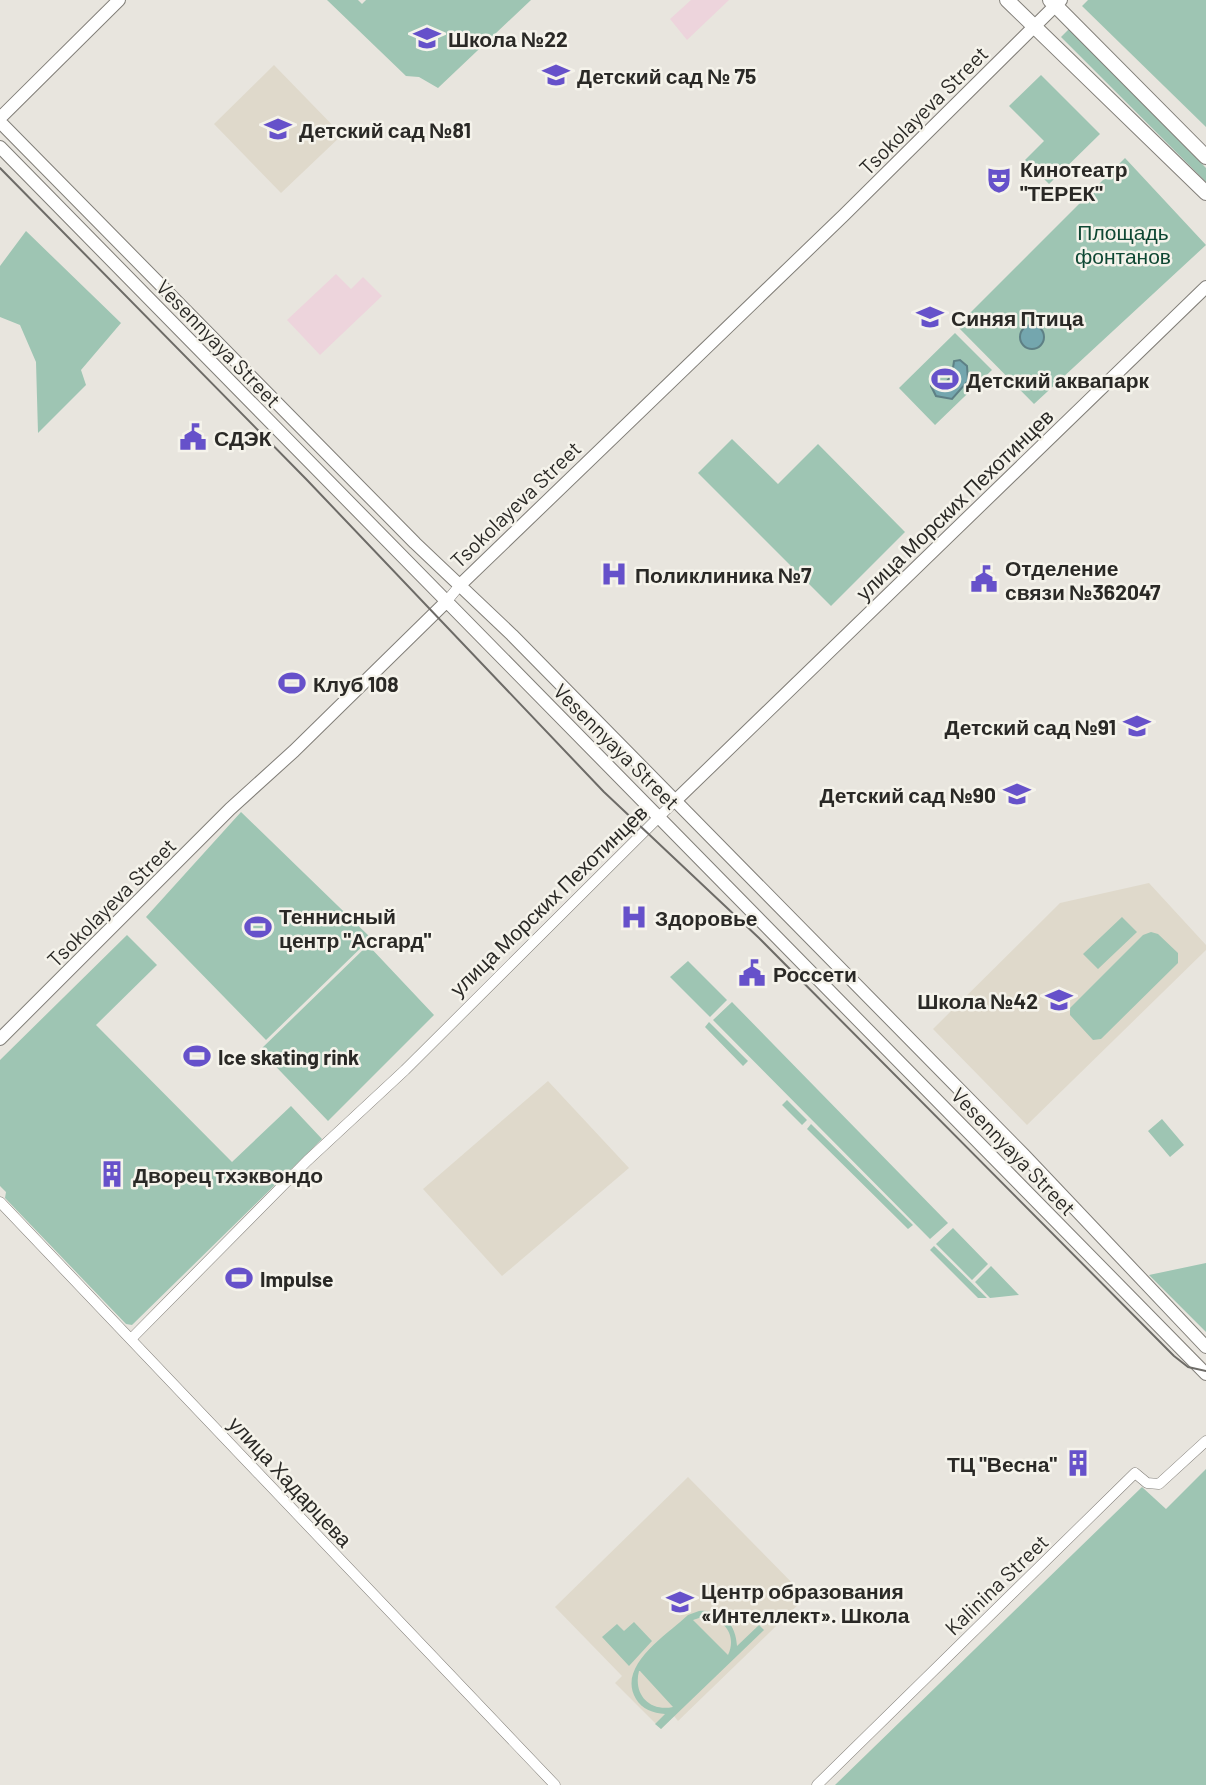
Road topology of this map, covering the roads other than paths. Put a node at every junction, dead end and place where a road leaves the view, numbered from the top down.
1 (119, 0) edge
2 (1007, 0) edge
3 (1055, 2) edge
4 (1033, 27) junction
5 (0, 120) edge
6 (0, 147) edge
7 (1206, 157) edge
8 (1206, 193) edge
9 (1206, 287) edge
10 (460, 584) junction
11 (446, 601) junction
12 (675, 802) junction
13 (660, 816) junction
14 (0, 1039) edge
15 (0, 1202) edge
16 (131, 1339) junction
17 (1206, 1347) edge
18 (1206, 1374) edge
19 (1206, 1441) edge
20 (555, 1785) edge
21 (817, 1785) edge

1 - 5 street
2 - 4 main road
3 - 4 street, Tsokolayeva Street
3 - 7 main road
4 - 8 main road
4 - 10 street, Tsokolayeva Street
5 - 10 street, Vesennyaya Street
6 - 11 street, Vesennyaya Street
9 - 12 street, улица Морских Пехотинцев
10 - 11 street, Tsokolayeva Street
10 - 12 street, Vesennyaya Street
11 - 13 street, Vesennyaya Street
11 - 14 street, Tsokolayeva Street
12 - 13 street, улица Морских Пехотинцев
12 - 17 street, Vesennyaya Street
13 - 16 street, улица Морских Пехотинцев
13 - 18 street, Vesennyaya Street
15 - 16 street, улица Хадарцева
16 - 20 street, улица Хадарцева
19 - 21 street, Kalinina Street

